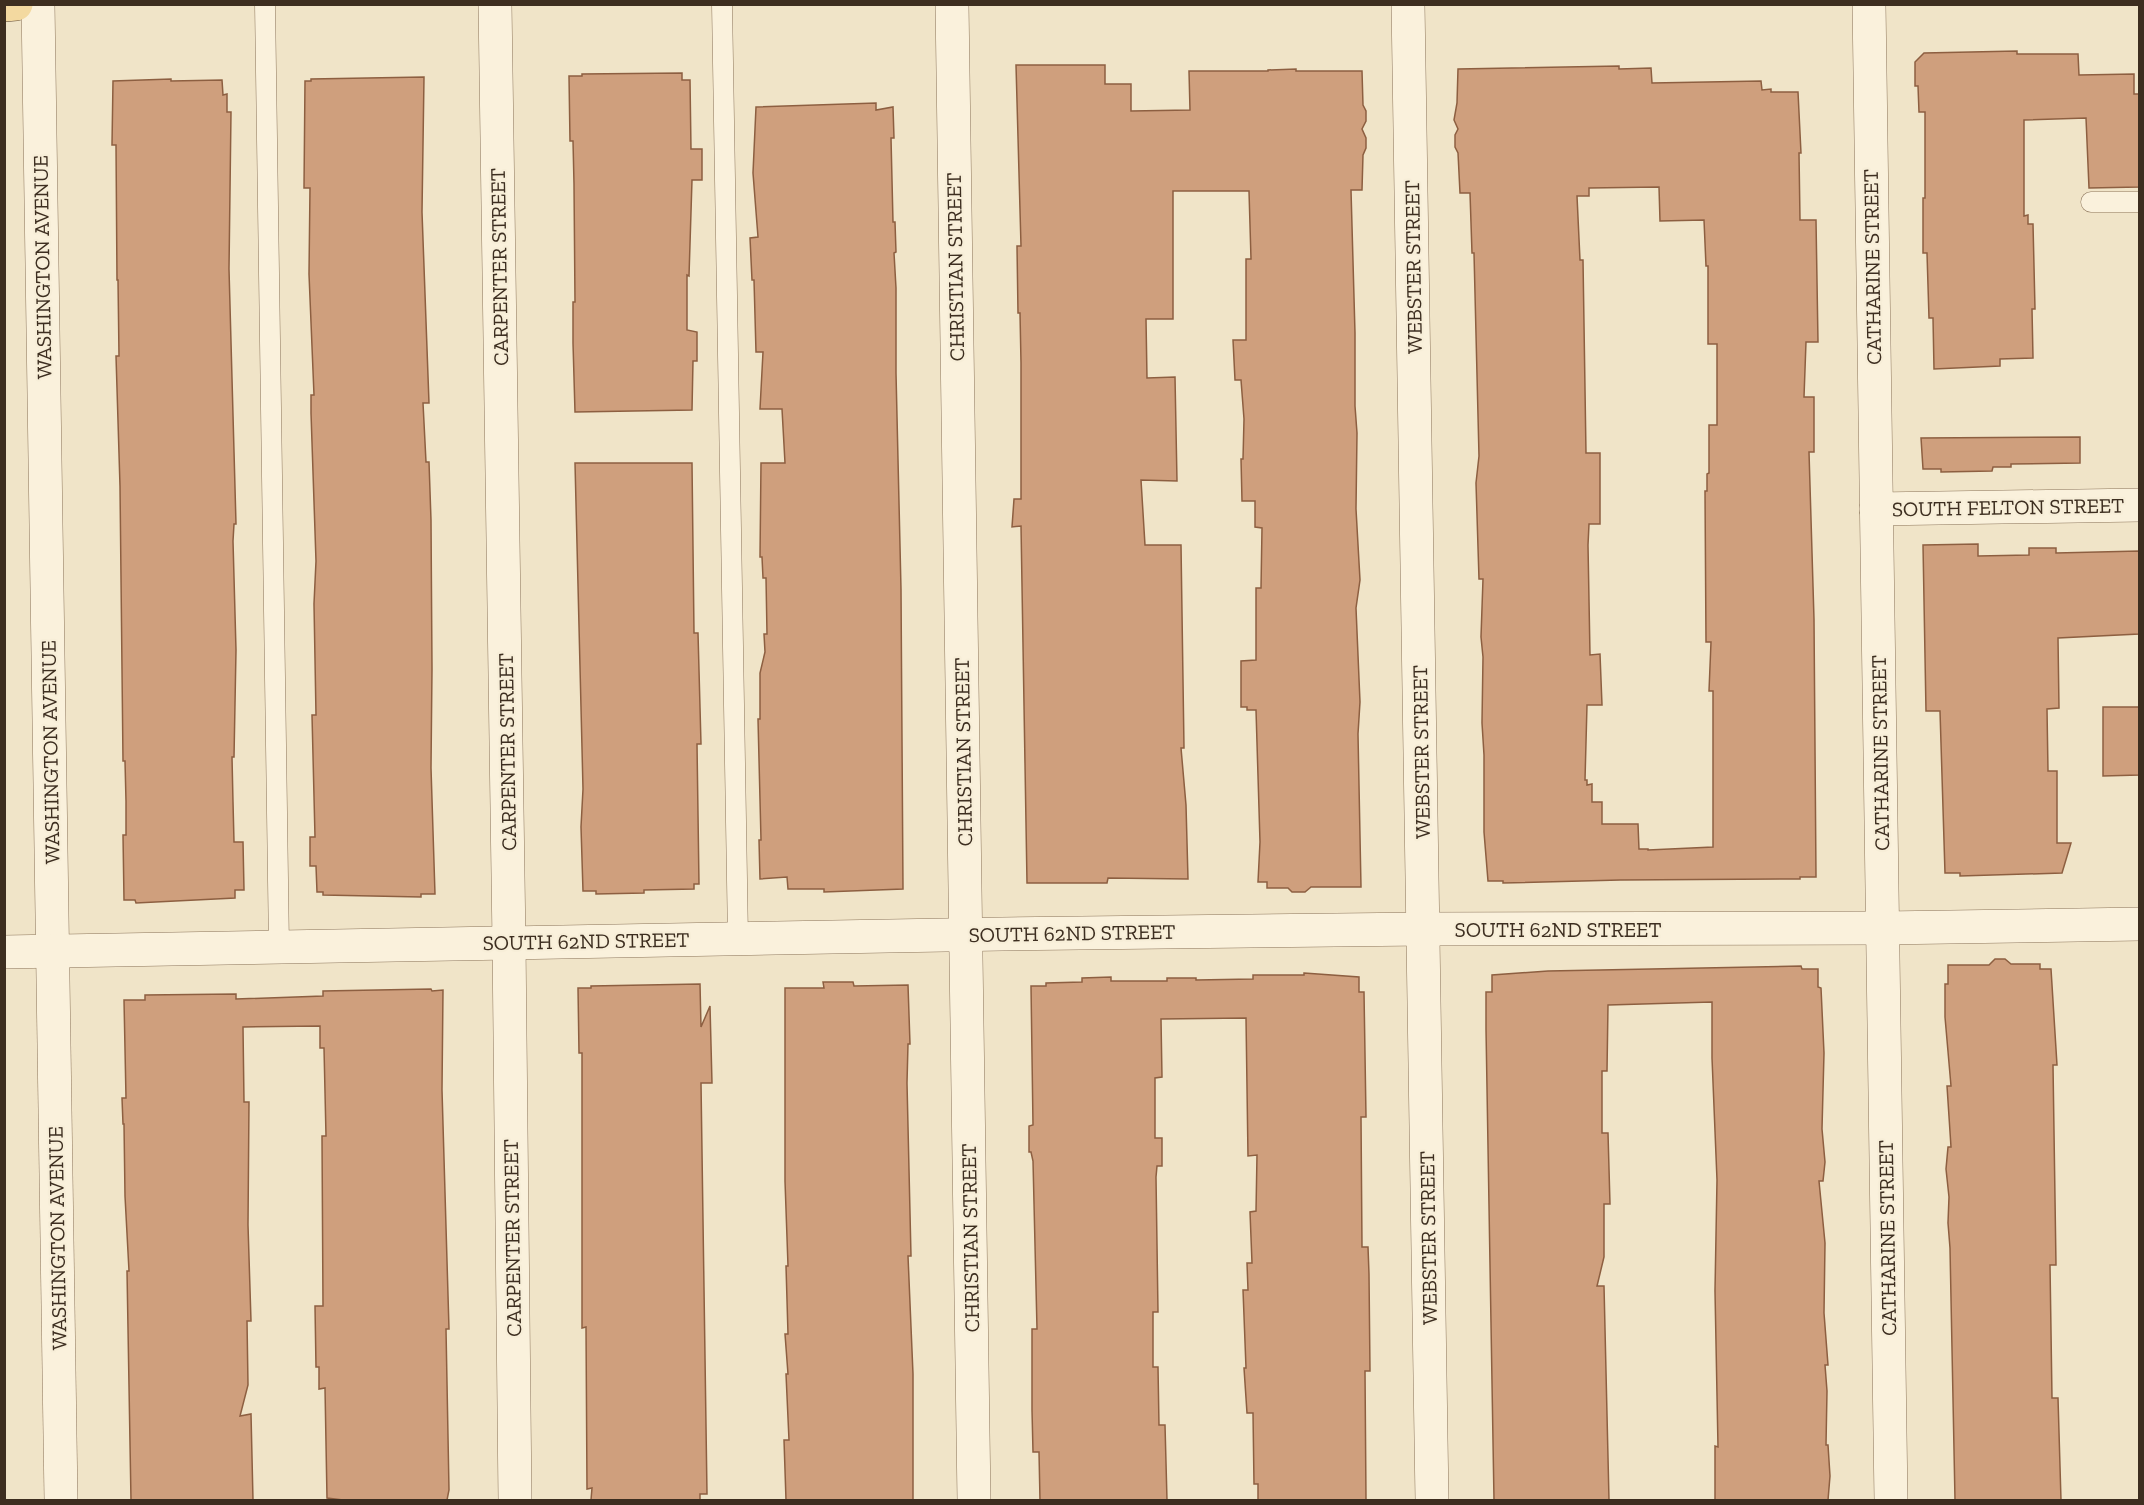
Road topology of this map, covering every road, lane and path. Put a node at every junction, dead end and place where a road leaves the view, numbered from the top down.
1 (16, 4) edge
2 (38, 4) edge
3 (265, 4) edge
4 (495, 4) edge
5 (722, 4) edge
6 (952, 4) edge
7 (1408, 4) edge
8 (1869, 4) edge
9 (4, 5) edge
10 (2091, 202) dead end
11 (2139, 202) edge
12 (2139, 505) edge
13 (1876, 509) junction
14 (2139, 924) edge
15 (1882, 928) junction
16 (1423, 929) junction
17 (965, 935) junction
18 (738, 938) junction
19 (509, 942) junction
20 (279, 947) junction
21 (53, 950) junction
22 (4, 952) edge
23 (61, 1500) edge
24 (515, 1500) edge
25 (974, 1500) edge
26 (1432, 1500) edge
27 (1891, 1500) edge

1 - 9 main road
2 - 21 street, WASHINGTON AVENUE
3 - 20 lane
4 - 19 street, CARPENTER STREET
5 - 18 lane
6 - 17 street, CHRISTIAN STREET
7 - 16 street, WEBSTER STREET
8 - 13 street, CATHARINE STREET
10 - 11 lane
12 - 13 street, SOUTH FELTON STREET
13 - 15 street, CATHARINE STREET
14 - 15 street, SOUTH 62ND STREET
15 - 16 street, SOUTH 62ND STREET
15 - 27 street, CATHARINE STREET
16 - 17 street, SOUTH 62ND STREET
16 - 26 street, WEBSTER STREET
17 - 18 street, SOUTH 62ND STREET
17 - 25 street, CHRISTIAN STREET
18 - 19 street, SOUTH 62ND STREET
19 - 20 street, SOUTH 62ND STREET
19 - 24 street, CARPENTER STREET
20 - 21 street, SOUTH 62ND STREET
21 - 22 street, SOUTH 62ND STREET
21 - 23 street, WASHINGTON AVENUE

